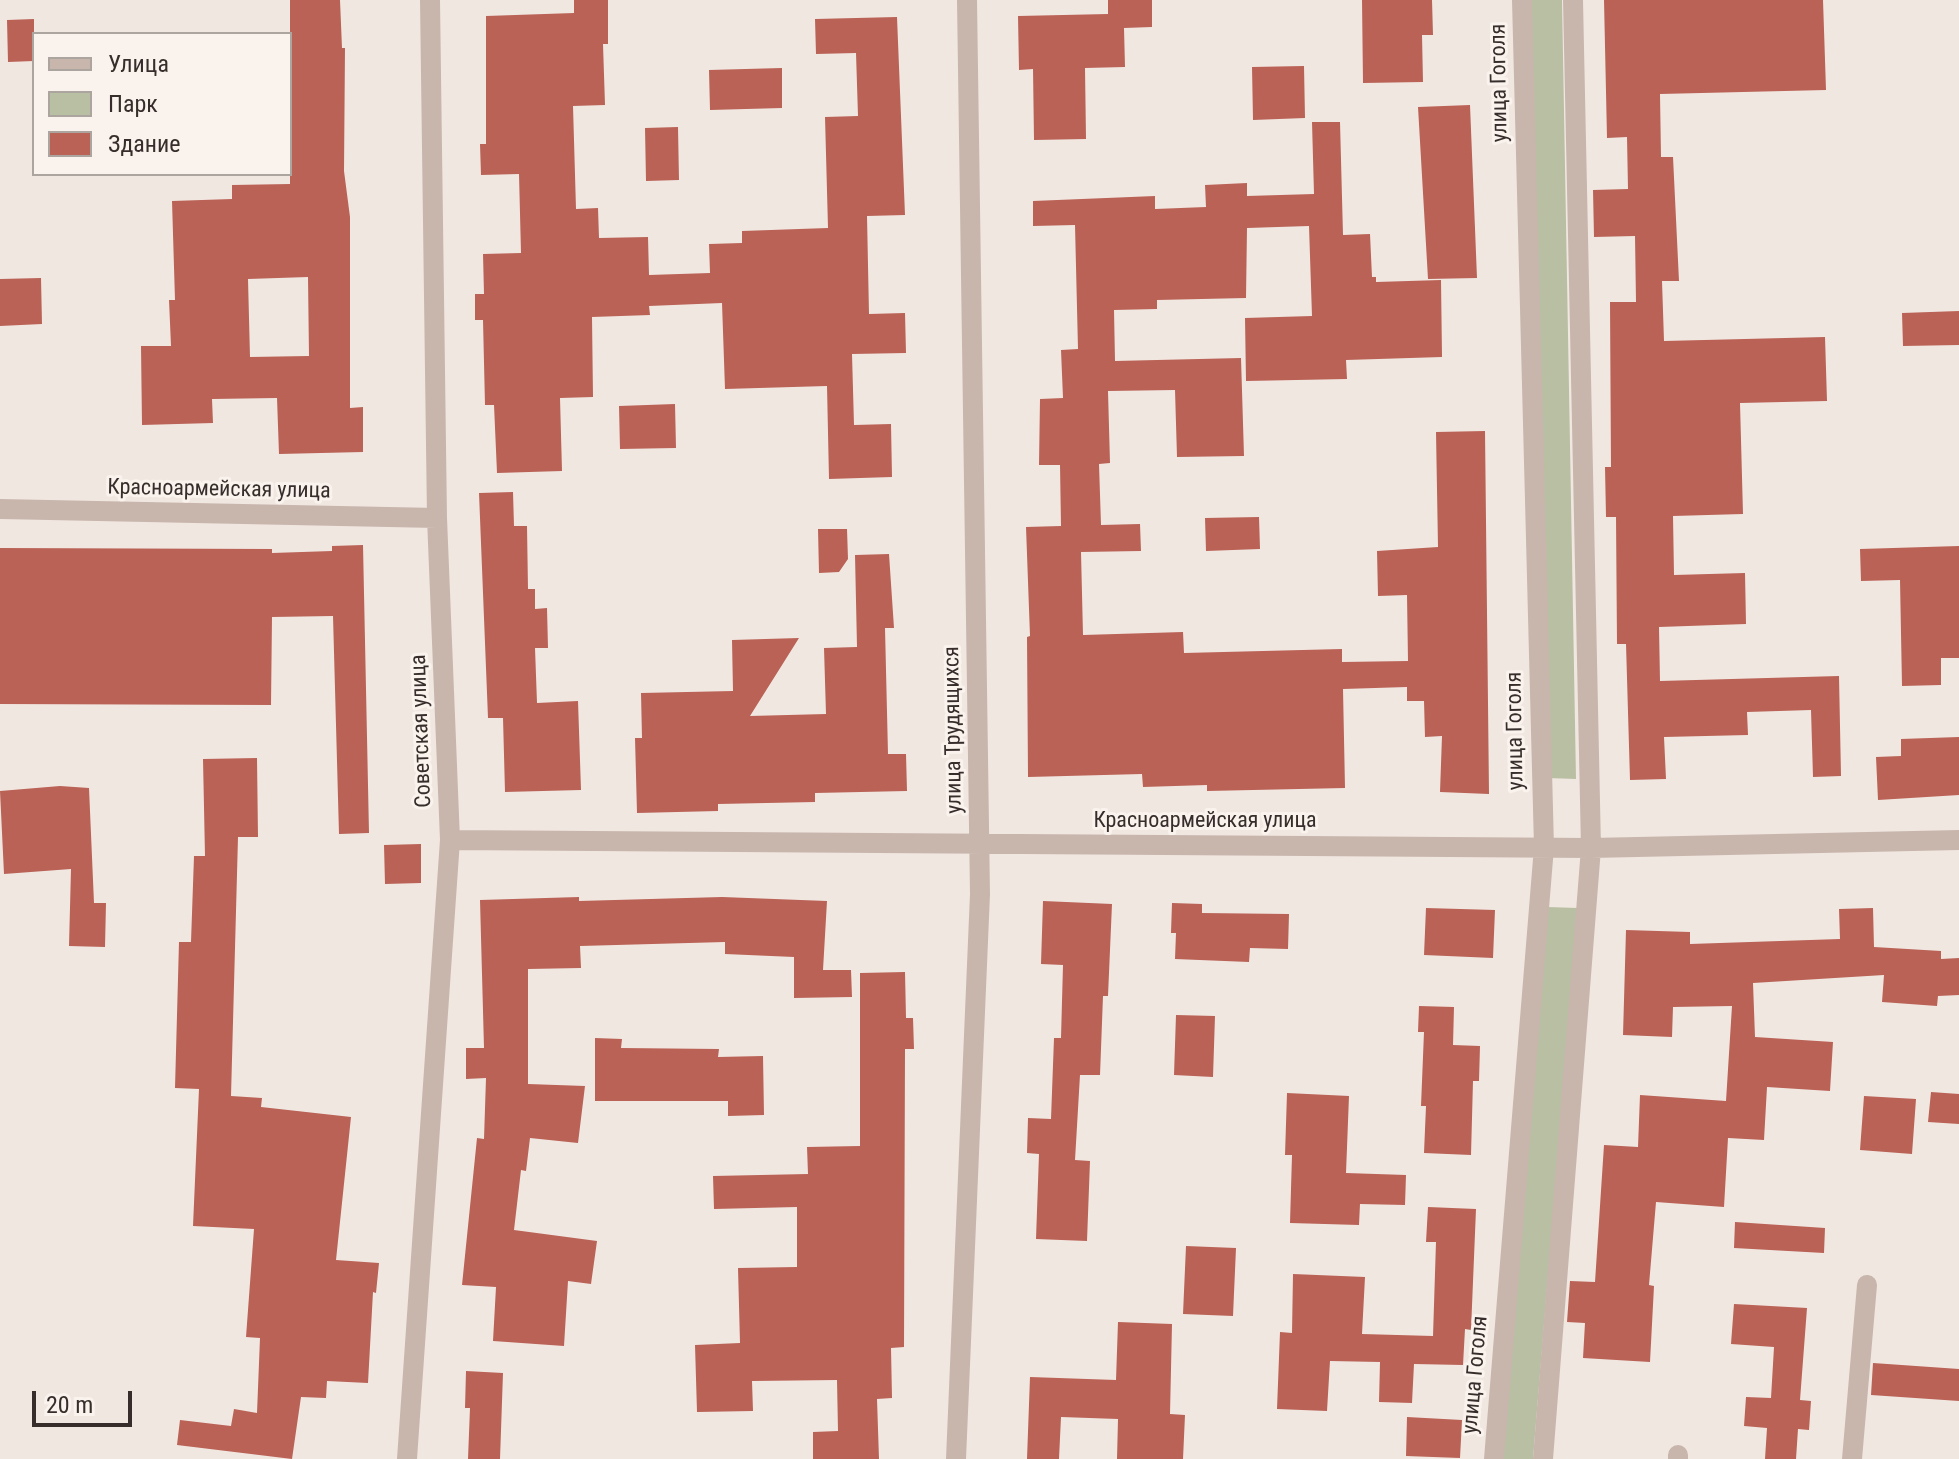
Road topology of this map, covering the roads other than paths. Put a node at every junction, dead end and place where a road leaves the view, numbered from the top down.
1 (430, 0) edge
2 (967, 0) edge
3 (1522, 0) edge
4 (1573, 0) edge
5 (0, 509) edge
6 (437, 518) junction
7 (450, 840) junction
8 (1959, 840) edge
9 (979, 843) junction
10 (1544, 847) junction
11 (1591, 848) junction
12 (1867, 1285) dead end
13 (407, 1459) edge
14 (956, 1459) edge
15 (1494, 1459) edge
16 (1543, 1459) edge
17 (1852, 1459) edge

1 - 6 street, Советская улица
2 - 9 street, улица Трудящихся
3 - 10 street, улица Гоголя
4 - 11 street
5 - 6 street, Красноармейская улица
6 - 7 street, Советская улица
7 - 9 street, Красноармейская улица
7 - 13 street, Советская улица
8 - 11 street, Красноармейская улица
9 - 10 street, Красноармейская улица
9 - 14 street, улица Трудящихся
10 - 11 street, Красноармейская улица
10 - 15 street, улица Гоголя
11 - 16 street
12 - 17 street

